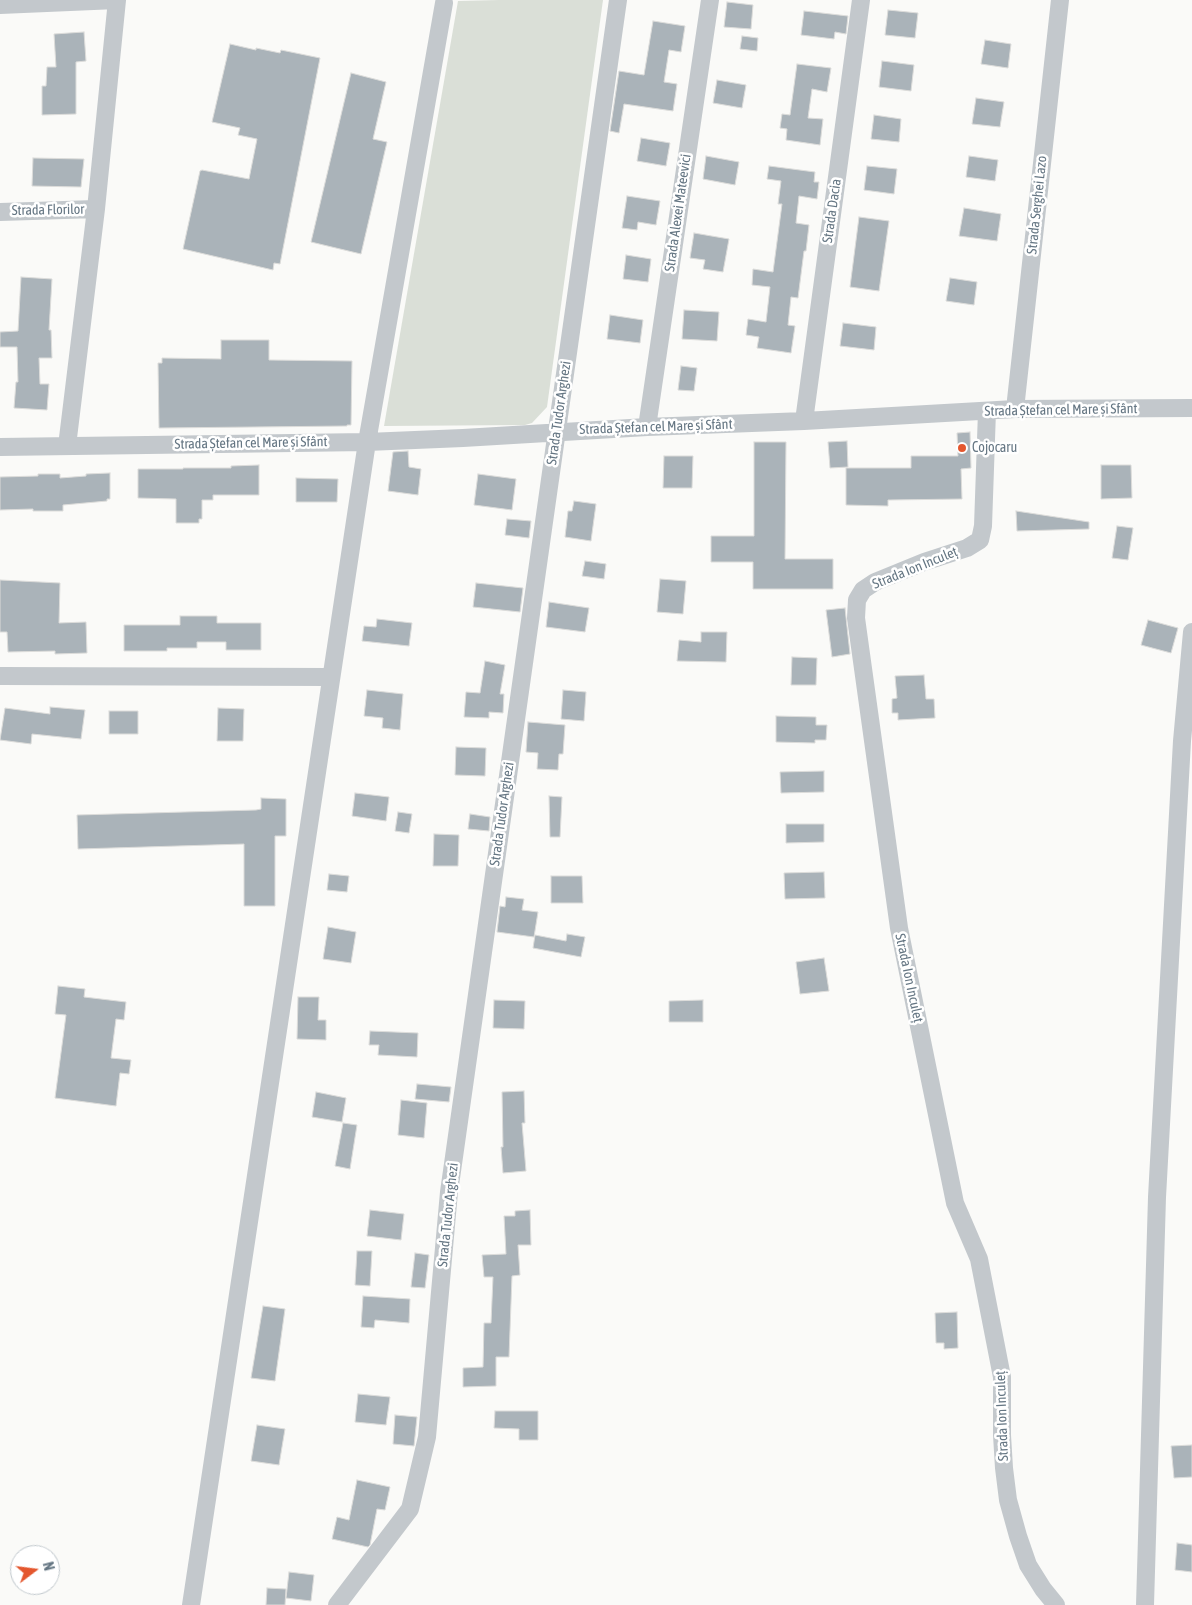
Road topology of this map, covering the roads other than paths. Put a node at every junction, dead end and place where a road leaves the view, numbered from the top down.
1 (117, 0) edge
2 (618, 0) edge
3 (710, 0) edge
4 (861, 0) edge
5 (1060, 0) edge
6 (444, 4) dead end
7 (0, 5) edge
8 (96, 209) junction
9 (0, 212) edge
10 (1192, 408) edge
11 (1015, 409) junction
12 (987, 411) junction
13 (804, 421) junction
14 (647, 426) junction
15 (556, 432) junction
16 (367, 442) junction
17 (67, 446) junction
18 (0, 447) edge
19 (1192, 632) edge
20 (0, 676) edge
21 (330, 677) junction
22 (190, 1605) edge
23 (337, 1605) edge
24 (1056, 1605) edge
25 (1145, 1605) edge

1 - 7 street
1 - 8 street
2 - 15 street, Strada Tudor Arghezi
3 - 14 street, Strada Alexei Mateevici
4 - 13 street, Strada Dacia
5 - 11 street, Strada Serghei Lazo
6 - 16 street
8 - 9 street, Strada Florilor
8 - 17 street
10 - 11 street, Strada Ștefan cel Mare și Sfânt
11 - 12 street, Strada Ștefan cel Mare și Sfânt
12 - 13 street, Strada Ștefan cel Mare și Sfânt
12 - 24 street, Strada Ion Inculeț
13 - 14 street, Strada Ștefan cel Mare și Sfânt
14 - 15 street, Strada Ștefan cel Mare și Sfânt
15 - 16 street, Strada Ștefan cel Mare și Sfânt
15 - 23 street, Strada Tudor Arghezi
16 - 17 street, Strada Ștefan cel Mare și Sfânt
16 - 21 street
17 - 18 street, Strada Ștefan cel Mare și Sfânt
19 - 25 street
20 - 21 street
21 - 22 street

